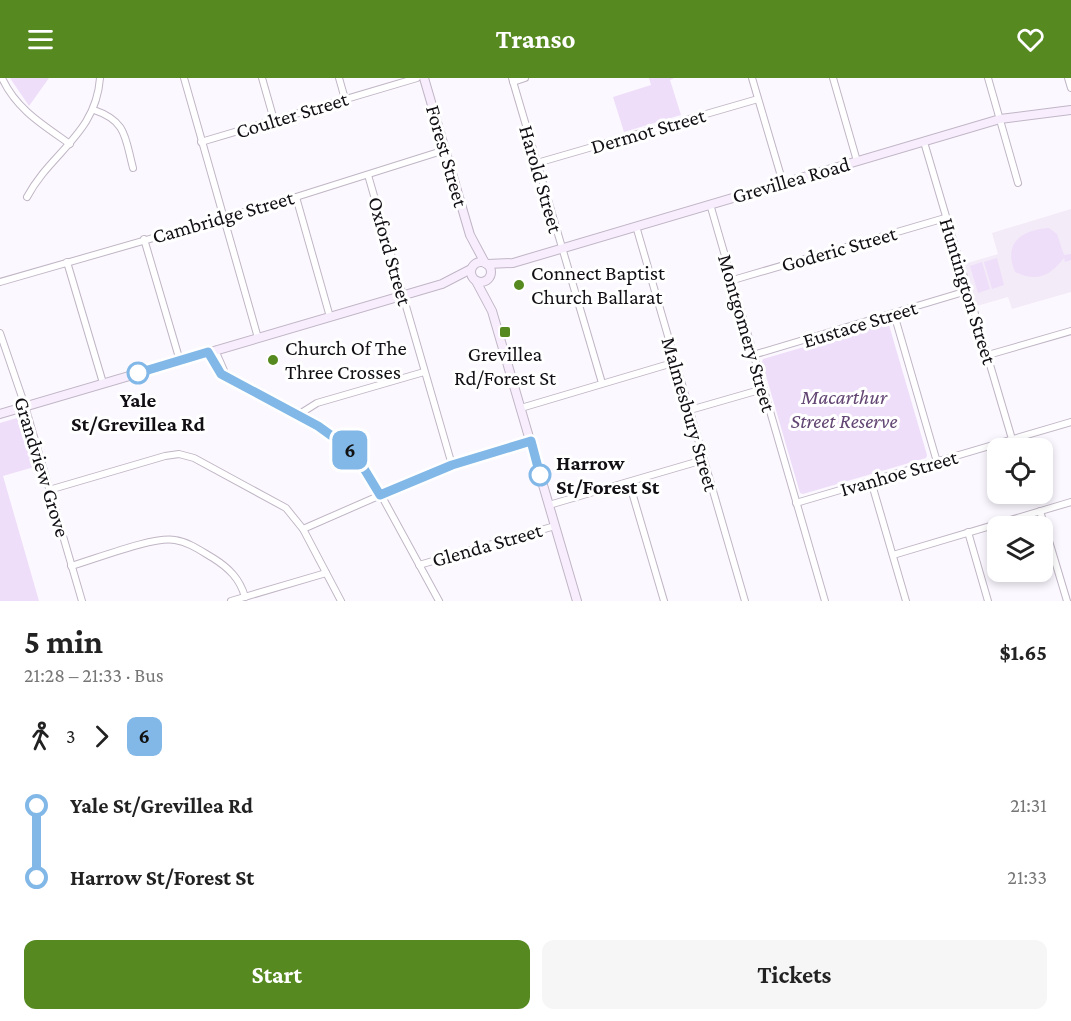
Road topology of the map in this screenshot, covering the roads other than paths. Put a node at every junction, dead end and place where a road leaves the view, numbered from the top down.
1 (2, 78) edge
2 (100, 78) edge
3 (184, 78) edge
4 (262, 78) edge
5 (339, 78) edge
6 (417, 78) edge
7 (423, 78) edge
8 (525, 78) edge
9 (752, 78) edge
10 (833, 78) edge
11 (988, 78) edge
12 (1068, 78) edge
13 (512, 80) edge
14 (1071, 88) edge
15 (345, 99) junction
16 (758, 99) junction
17 (94, 110) junction
18 (1071, 110) edge
19 (1000, 119) junction
20 (274, 120) junction
21 (201, 142) junction
22 (924, 142) junction
23 (70, 144) junction
24 (445, 150) junction
25 (857, 161) junction
26 (537, 163) junction
27 (133, 168) dead end
28 (368, 175) junction
29 (783, 183) junction
30 (1018, 183) dead end
31 (27, 196) dead end
32 (296, 197) junction
33 (710, 204) junction
34 (222, 217) junction
35 (945, 218) junction
36 (636, 226) junction
37 (470, 235) junction
38 (144, 239) junction
39 (561, 249) junction
40 (67, 262) junction
41 (513, 263) junction
42 (486, 264) junction
43 (472, 268) junction
44 (490, 277) junction
45 (733, 280) junction
46 (475, 281) junction
47 (0, 282) edge
48 (442, 284) junction
49 (967, 291) junction
50 (402, 296) junction
51 (492, 311) junction
52 (894, 314) junction
53 (330, 316) junction
54 (1071, 331) edge
55 (0, 333) edge
56 (258, 338) junction
57 (211, 351) junction
58 (988, 355) junction
59 (753, 356) junction
60 (180, 361) junction
61 (676, 363) junction
62 (424, 372) junction
63 (103, 383) junction
64 (602, 383) junction
65 (763, 389) junction
66 (25, 406) junction
67 (521, 408) junction
68 (690, 410) junction
69 (0, 414) edge
70 (298, 416) junction
71 (1071, 422) edge
72 (1012, 438) edge
73 (1015, 438) edge
74 (531, 441) junction
75 (987, 447) edge
76 (703, 460) junction
77 (937, 462) junction
78 (452, 465) junction
79 (871, 481) junction
80 (629, 482) junction
81 (49, 490) junction
82 (380, 495) junction
83 (1071, 502) edge
84 (796, 503) junction
85 (549, 505) junction
86 (1040, 511) junction
87 (555, 526) junction
88 (303, 529) junction
89 (968, 532) junction
90 (893, 555) junction
91 (419, 565) junction
92 (71, 566) junction
93 (326, 573) junction
94 (245, 597) junction
95 (82, 601) edge
96 (231, 601) edge
97 (341, 601) edge
98 (439, 601) edge
99 (577, 601) edge
100 (664, 601) edge
101 (745, 601) edge
102 (825, 601) edge
103 (906, 601) edge
104 (988, 601) edge
105 (1067, 601) edge

1 - 23 street
2 - 17 street
3 - 21 street
4 - 20 street
5 - 15 street
6 - 15 street, Coulter Street
7 - 24 street, Forest Street
8 - 13 street
9 - 16 street
10 - 25 street
11 - 19 street
12 - 14 street
13 - 26 street, Harold Street
15 - 20 street, Coulter Street
16 - 26 street, Dermot Street
16 - 29 street
17 - 23 street
17 - 27 street
18 - 19 street, Grevillea Road
19 - 22 street, Grevillea Road
19 - 30 street
20 - 21 street, Coulter Street
21 - 34 street
22 - 25 street, Grevillea Road
22 - 35 street, Huntington Street
23 - 31 street
24 - 28 street, Cambridge Street
24 - 37 street, Forest Street
25 - 29 street, Grevillea Road
26 - 39 street, Harold Street
28 - 32 street, Cambridge Street
28 - 50 street, Oxford Street
29 - 33 street, Grevillea Road
32 - 34 street, Cambridge Street
32 - 53 street
33 - 36 street, Grevillea Road
33 - 45 street, Montgomery Street
34 - 38 street, Cambridge Street
34 - 56 street
35 - 45 street, Goderic Street
35 - 49 street, Huntington Street
36 - 39 street, Grevillea Road
36 - 61 street, Malmesbury Street
37 - 42 street, Forest Street
37 - 43 street, Forest Street
38 - 40 street, Cambridge Street
38 - 60 street
39 - 41 street, Grevillea Road
39 - 64 street, Harold Street
40 - 47 street, Cambridge Street
40 - 63 street
41 - 42 street, Grevillea Road
41 - 44 street, Grevillea Road
42 - 43 street, Grevillea Road
42 - 44 street
43 - 46 street
43 - 48 street, Grevillea Road
44 - 46 street, Grevillea Road
44 - 51 street
45 - 59 street, Montgomery Street
46 - 48 street, Grevillea Road
46 - 51 street
48 - 50 street, Grevillea Road
49 - 52 street, Eustace Street
49 - 58 street, Huntington Street
50 - 53 street, Grevillea Road
50 - 62 street, Oxford Street
51 - 67 street
52 - 59 street, Eustace Street
52 - 77 street
53 - 56 street, Grevillea Road
54 - 58 street
55 - 66 street, Grandview Grove
56 - 57 street, Grevillea Road
57 - 60 street, Grevillea Road
57 - 70 street
58 - 72 street, Huntington Street
59 - 65 street, Montgomery Street
60 - 63 street, Grevillea Road
61 - 64 street
61 - 68 street, Malmesbury Street
62 - 70 street
62 - 78 street, Oxford Street
63 - 66 street, Grevillea Road
64 - 67 street
65 - 68 street
65 - 84 street, Montgomery Street
66 - 69 street, Grevillea Road
66 - 81 street, Grandview Grove
67 - 74 street
68 - 76 street, Malmesbury Street
70 - 82 street
71 - 73 street, Ivanhoe Street
74 - 78 street
74 - 85 street
75 - 77 street, Ivanhoe Street
76 - 80 street
76 - 101 street, Malmesbury Street
77 - 79 street, Ivanhoe Street
78 - 82 street
79 - 84 street, Ivanhoe Street
79 - 90 street
80 - 85 street
80 - 100 street
81 - 88 street
81 - 92 street, Grandview Grove
82 - 88 street
82 - 91 street
83 - 86 street
84 - 102 street, Montgomery Street
85 - 87 street
86 - 89 street
86 - 105 street
87 - 91 street, Glenda Street
87 - 99 street
88 - 93 street
89 - 90 street
89 - 104 street
90 - 103 street
91 - 98 street
92 - 94 street
92 - 95 street, Grandview Grove
93 - 94 street
93 - 97 street
94 - 96 street

